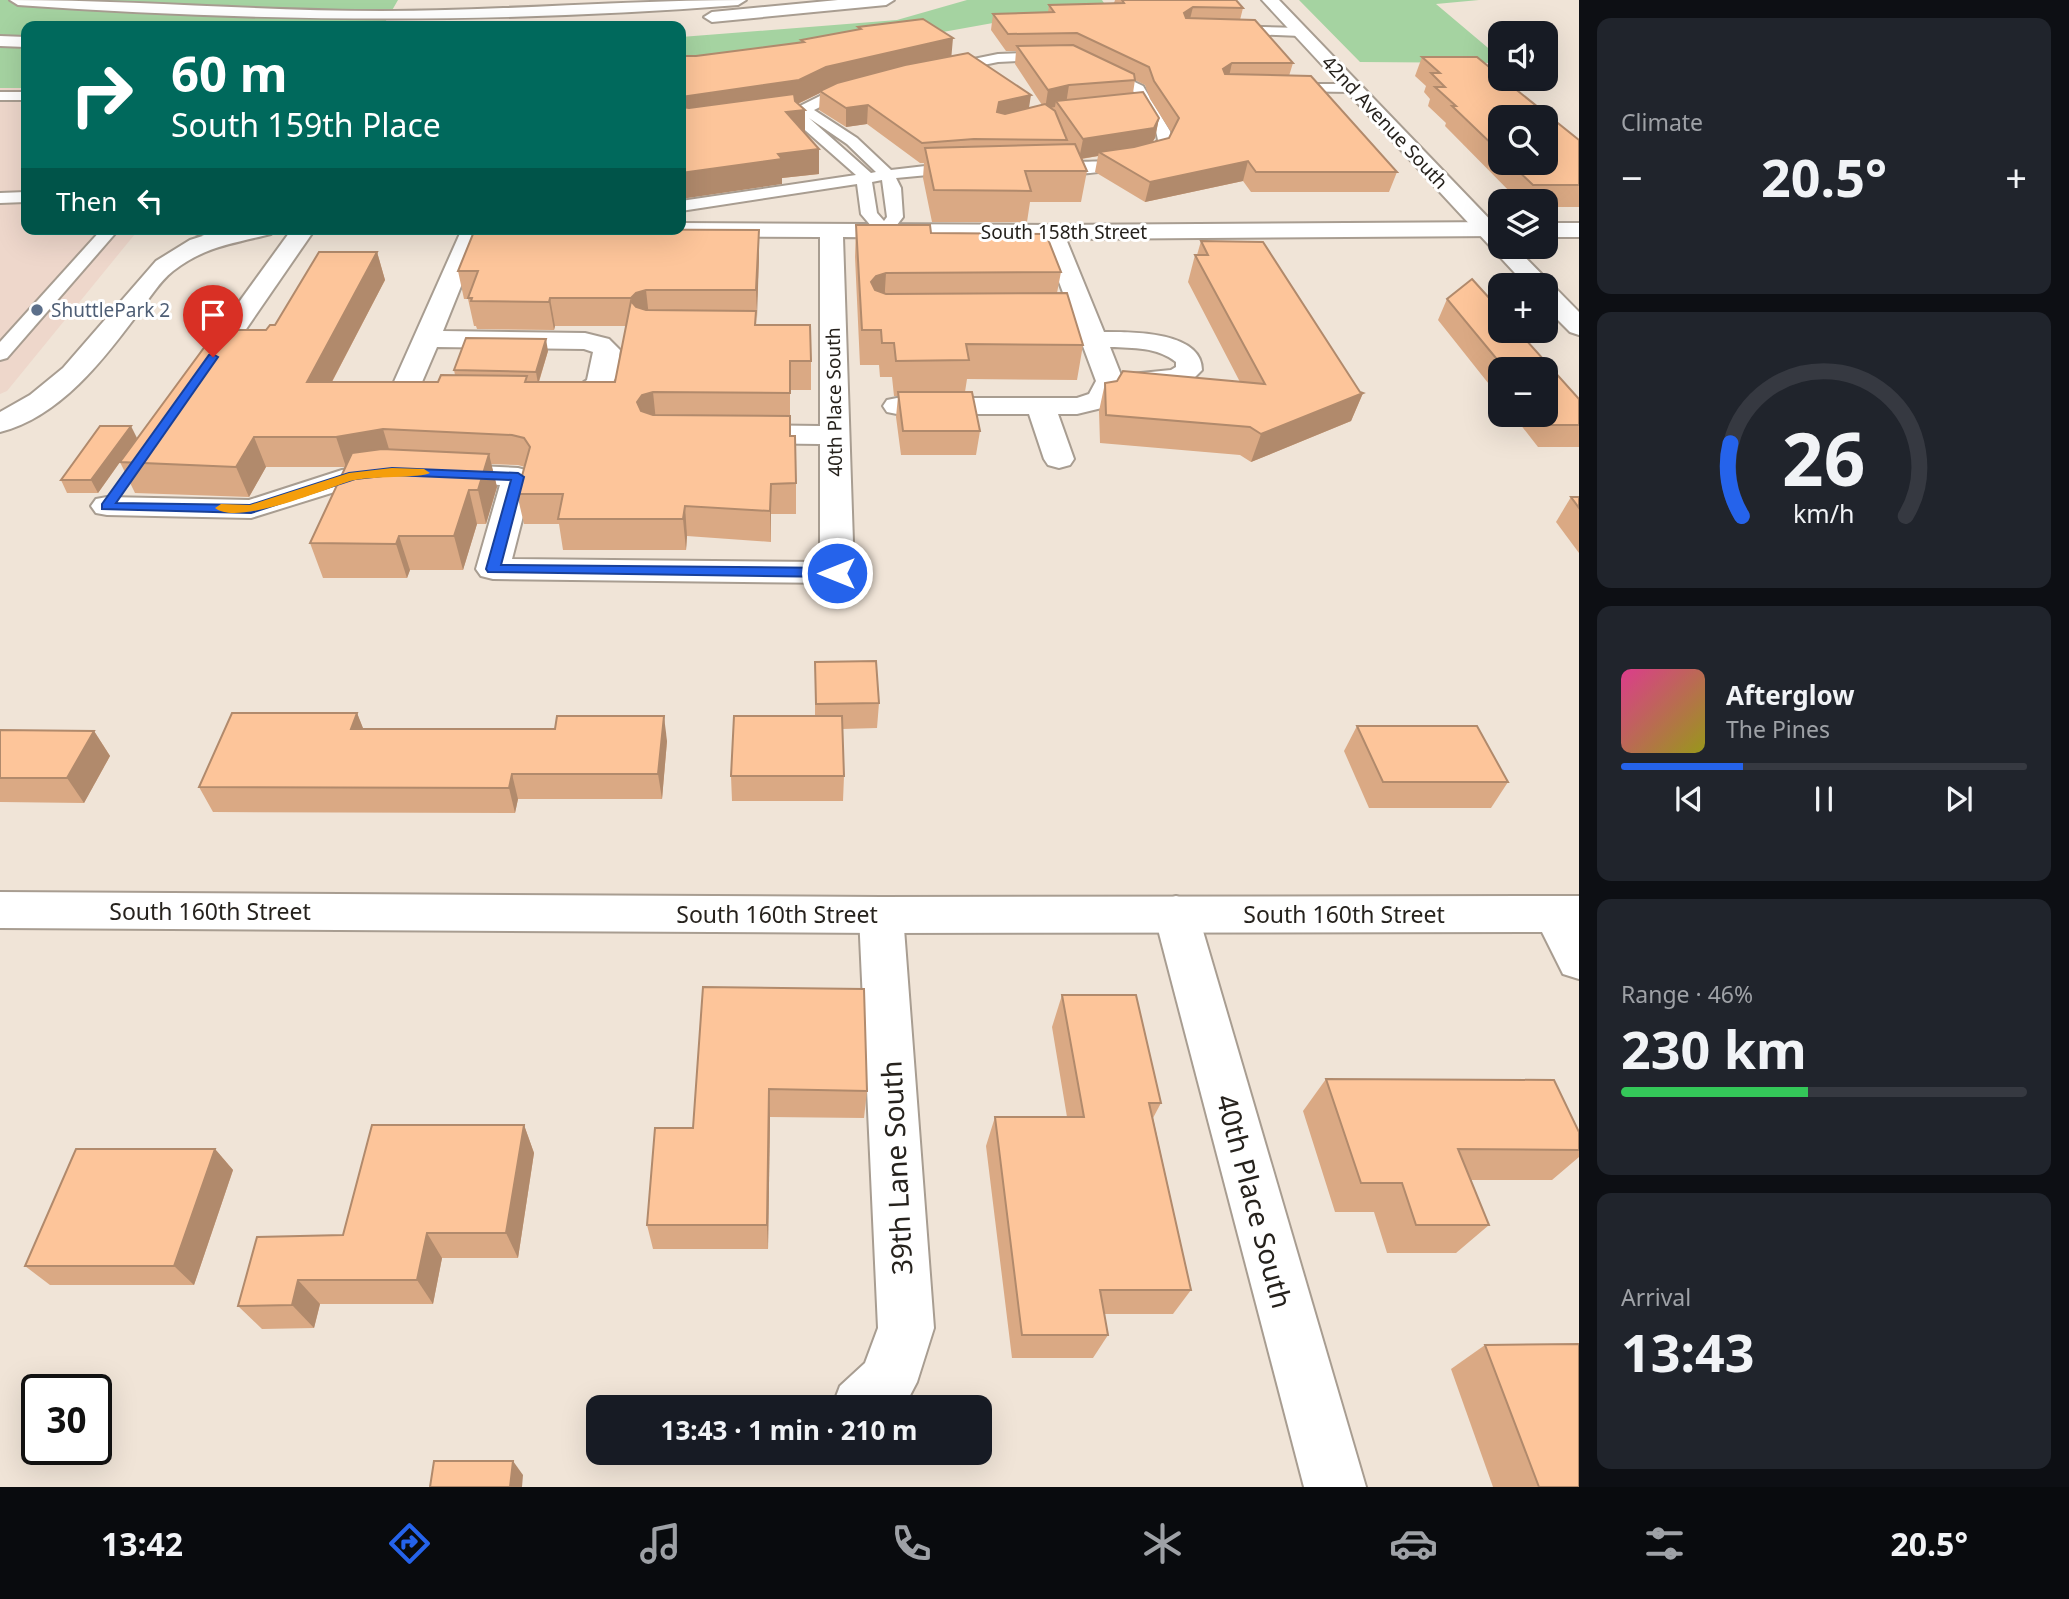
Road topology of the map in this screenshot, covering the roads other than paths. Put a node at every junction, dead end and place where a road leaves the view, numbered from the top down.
1 (19, 0) edge
2 (213, 0) edge
3 (704, 0) edge
4 (738, 0) edge
5 (886, 0) edge
6 (1270, 0) edge
7 (879, 1) edge
8 (12, 16) dead end
9 (94, 21) edge
10 (647, 21) edge
11 (693, 28) dead end
12 (1212, 30) edge
13 (1301, 32) junction
14 (1262, 33) junction
15 (0, 41) edge
16 (21, 42) edge
17 (974, 46) dead end
18 (1273, 46) edge
19 (1066, 57) edge
20 (990, 60) junction
21 (1085, 62) edge
22 (927, 72) edge
23 (867, 87) edge
24 (1268, 88) edge
25 (1352, 88) junction
26 (0, 96) edge
27 (21, 96) edge
28 (803, 110) junction
29 (753, 117) edge
30 (971, 167) edge
31 (1039, 167) edge
32 (887, 177) junction
33 (864, 180) junction
34 (21, 197) edge
35 (0, 198) edge
36 (686, 206) edge
37 (1488, 228) edge
38 (686, 230) edge
39 (1558, 230) edge
40 (1579, 230) edge
41 (831, 231) junction
42 (884, 231) junction
43 (1052, 232) junction
44 (106, 235) edge
45 (206, 235) edge
46 (300, 235) edge
47 (470, 235) edge
48 (1488, 237) edge
49 (1516, 259) edge
50 (1528, 273) edge
51 (1558, 305) edge
52 (1058, 316) edge
53 (1579, 327) edge
54 (1089, 328) junction
55 (427, 339) junction
56 (0, 354) edge
57 (1105, 390) junction
58 (186, 396) edge
59 (897, 406) edge
60 (1041, 407) junction
61 (0, 423) edge
62 (711, 434) edge
63 (835, 435) junction
64 (1059, 458) dead end
65 (115, 495) dead end
66 (0, 910) edge
67 (1176, 914) junction
68 (1567, 914) edge
69 (881, 915) junction
70 (1579, 960) edge
71 (874, 1395) edge
72 (1335, 1487) edge

1 - 4 main road
2 - 3 main road
5 - 7 main road
6 - 13 main road, 42nd Avenue South
7 - 10 main road
7 - 11 main road
8 - 9 main road
12 - 14 lane
13 - 14 lane
13 - 25 main road, 42nd Avenue South
14 - 18 lane
15 - 16 main road
17 - 20 lane
19 - 20 lane
20 - 22 lane
21 - 31 lane
23 - 28 lane
24 - 25 lane
25 - 37 main road, 42nd Avenue South
26 - 27 lane
28 - 29 lane
28 - 32 lane
28 - 33 lane
30 - 32 lane
32 - 33 lane
32 - 42 lane
33 - 36 lane
33 - 42 lane
34 - 35 lane
38 - 41 main road, South 158th Street
39 - 40 main road
41 - 42 main road, South 158th Street
41 - 63 main road, 40th Place South
42 - 43 main road, South 158th Street
43 - 48 main road, South 158th Street
43 - 54 main road
44 - 56 lane
45 - 61 main road
46 - 58 main road
47 - 55 main road
49 - 50 main road, 42nd Avenue South
51 - 53 main road
52 - 54 main road
54 - 57 main road
54 - 57 main road
55 - 55 main road
57 - 60 main road
59 - 60 main road
60 - 64 main road
62 - 63 main road
63 - 65 main road, 40th Place South
66 - 69 main road, South 160th Street
67 - 68 main road, South 160th Street
67 - 69 main road, South 160th Street
67 - 72 main road, 40th Place South
68 - 70 main road, South 160th Street
69 - 71 main road, 39th Lane South

